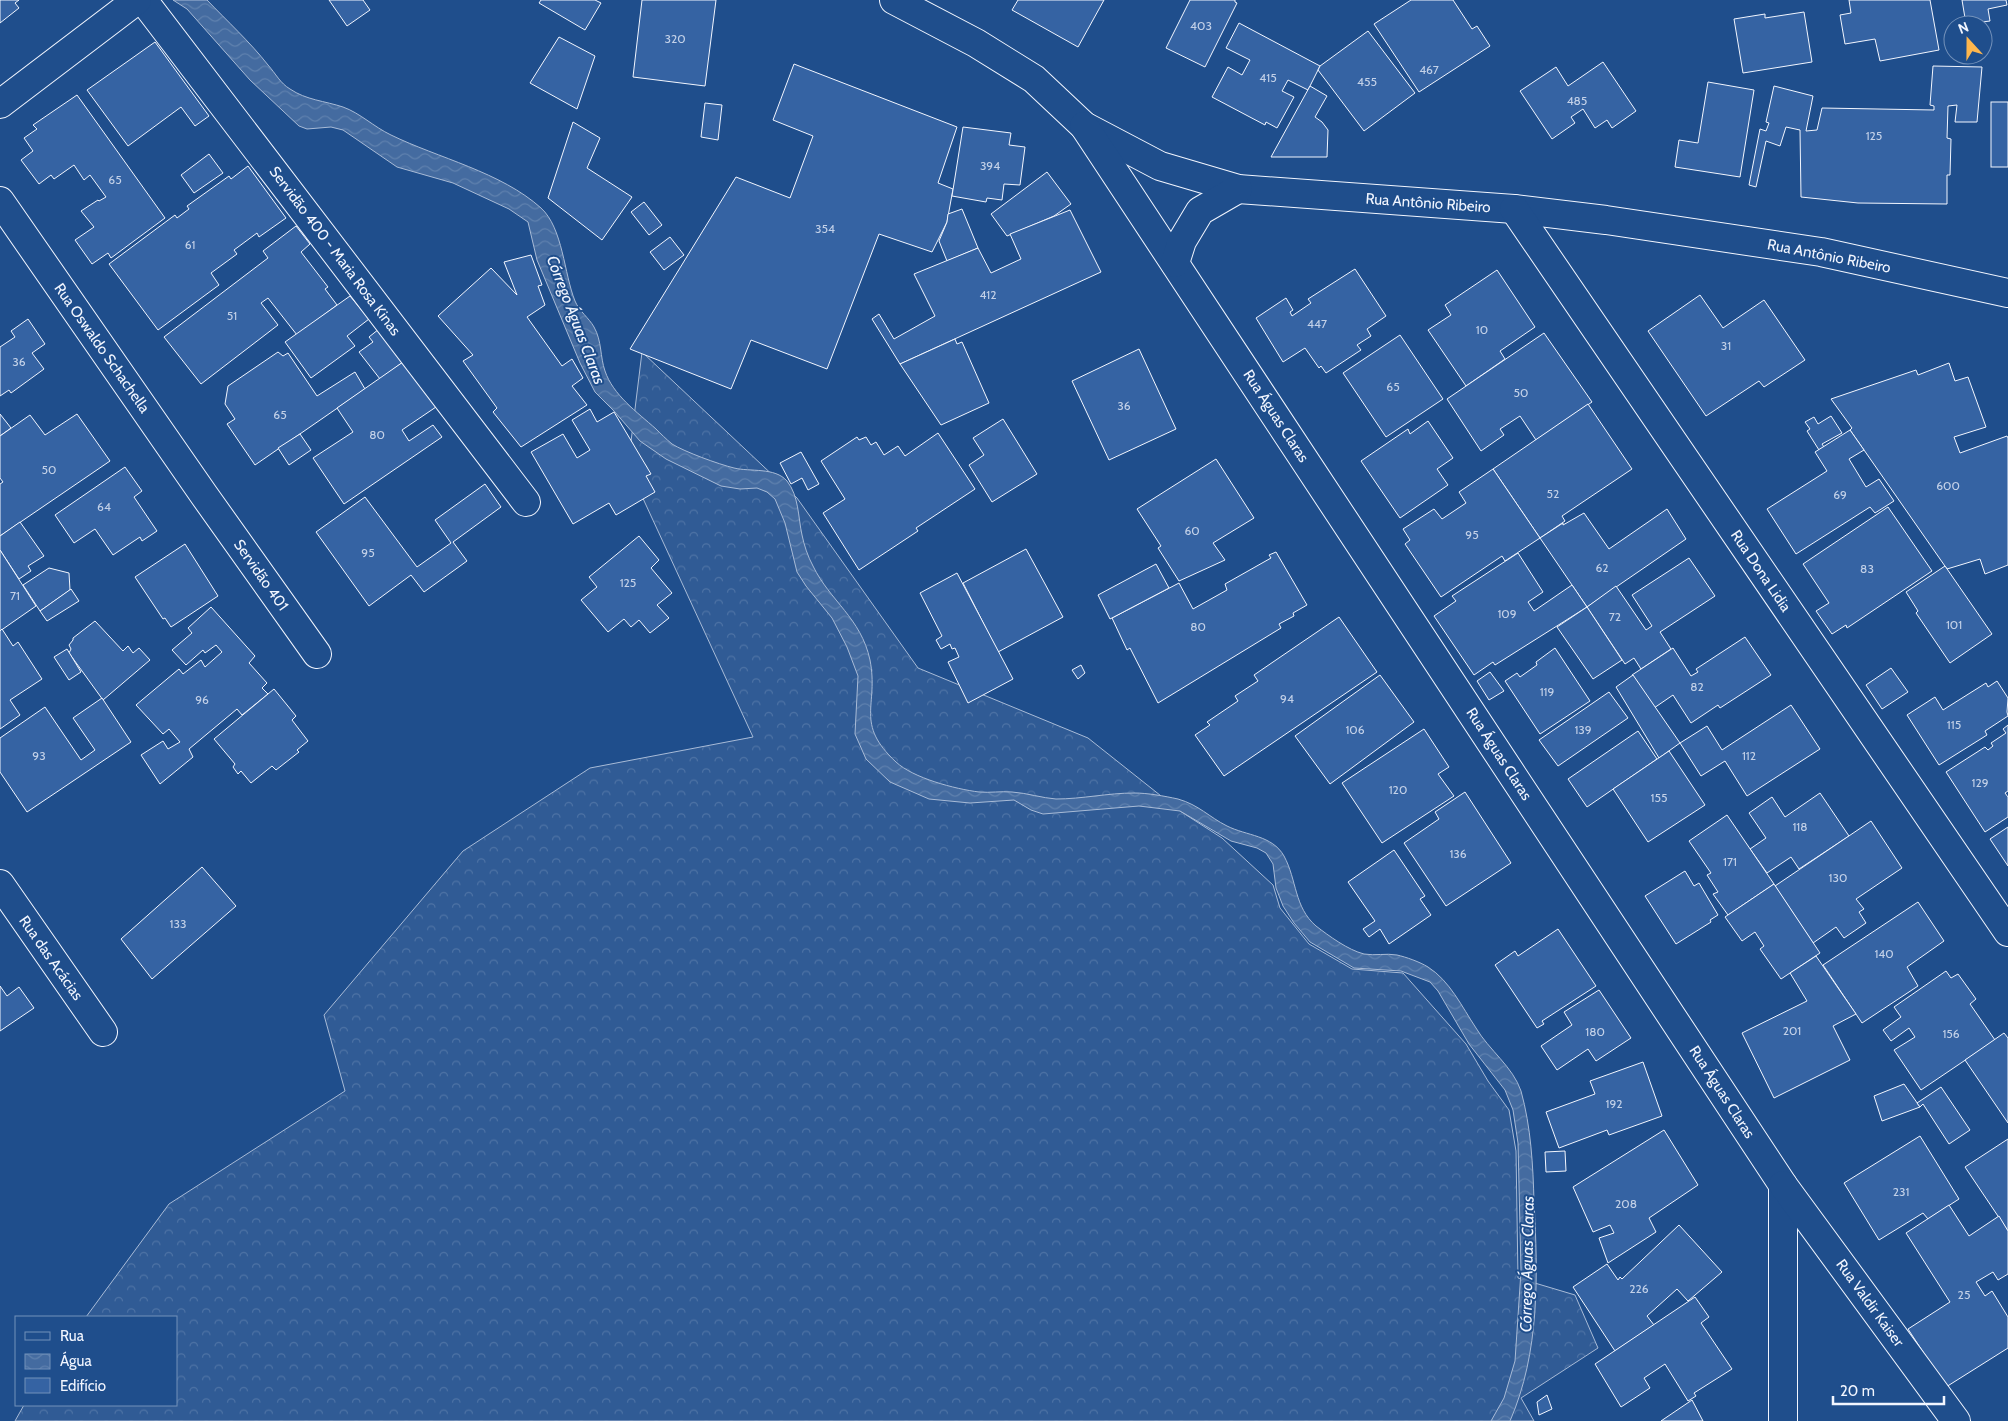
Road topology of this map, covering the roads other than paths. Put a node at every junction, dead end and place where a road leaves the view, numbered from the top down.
1 (137, 0) edge
2 (143, 0) edge
3 (894, 0) edge
4 (0, 104) edge
5 (1084, 126) junction
6 (1238, 189) junction
7 (0, 201) edge
8 (1514, 209) junction
9 (1175, 263) junction
10 (2008, 292) edge
11 (204, 495) joint
12 (526, 502) dead end
13 (317, 654) dead end
14 (0, 884) edge
15 (2008, 932) edge
16 (103, 1032) dead end
17 (1784, 1185) junction
18 (1783, 1421) edge
19 (1956, 1421) edge

1 - 4 street
2 - 12 street, Servidão 400 - Maria Rosa Kinas
3 - 5 street, Rua Antônio Ribeiro
5 - 6 street, Rua Antônio Ribeiro
5 - 9 street, Rua Águas Claras
6 - 8 street, Rua Antônio Ribeiro
6 - 9 street
7 - 11 street, Rua Oswaldo Schachella
8 - 10 street, Rua Antônio Ribeiro
8 - 15 street, Rua Dona Lidia
9 - 17 street, Rua Águas Claras
11 - 13 street, Servidão 401
14 - 16 street, Rua das Acácias
17 - 18 street
17 - 19 street, Rua Valdir Kaiser

